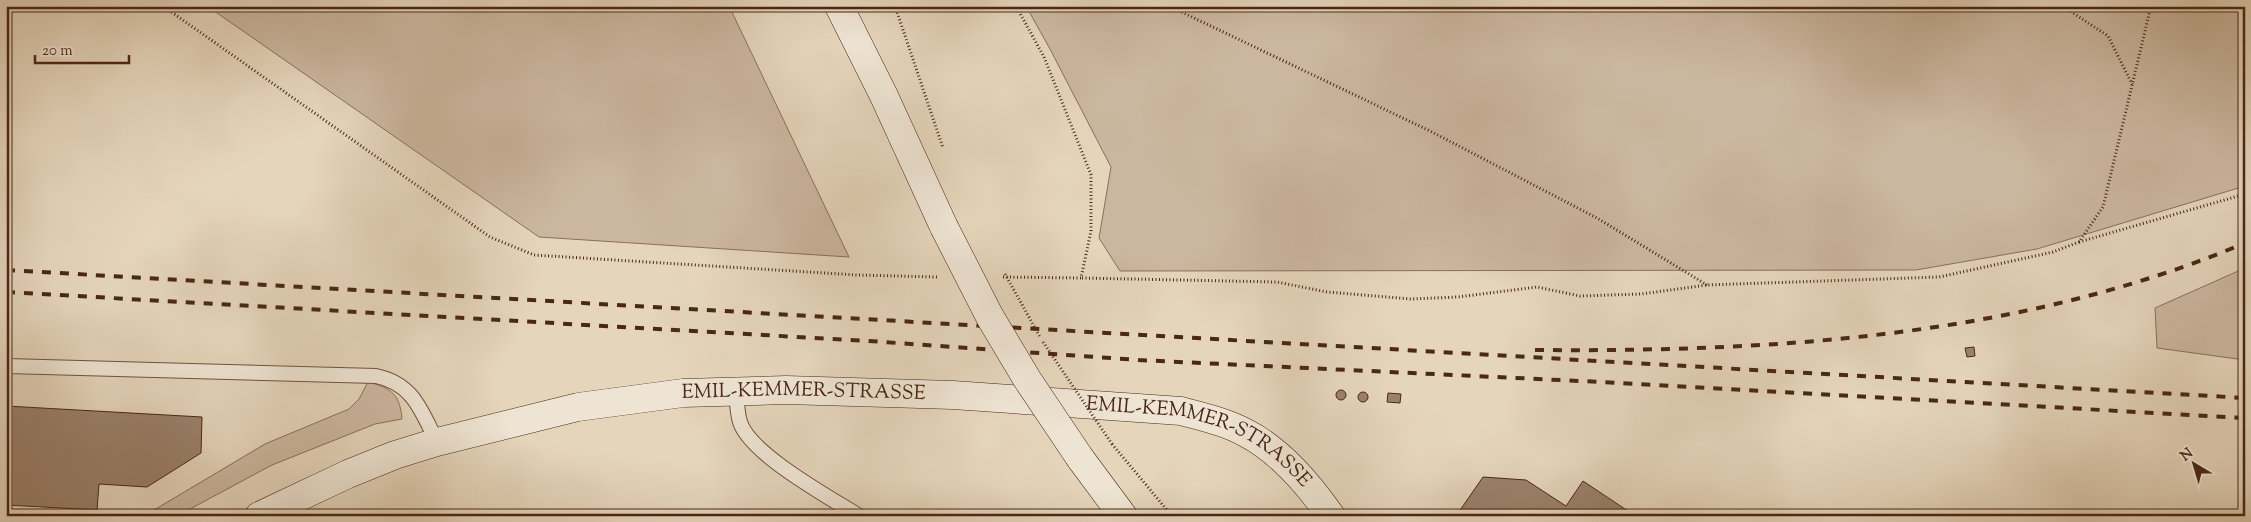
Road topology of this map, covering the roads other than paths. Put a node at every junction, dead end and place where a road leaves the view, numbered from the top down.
1 (839, 6) edge
2 (6, 366) edge
3 (736, 391) junction
4 (437, 442) junction
5 (259, 516) edge
6 (859, 516) edge
7 (1123, 516) edge
8 (1331, 516) edge

1 - 7 street, bridge
2 - 4 lane
3 - 4 street, EMIL-KEMMER-STRASSE
3 - 6 lane
3 - 8 street, EMIL-KEMMER-STRASSE
4 - 5 street, EMIL-KEMMER-STRASSE

